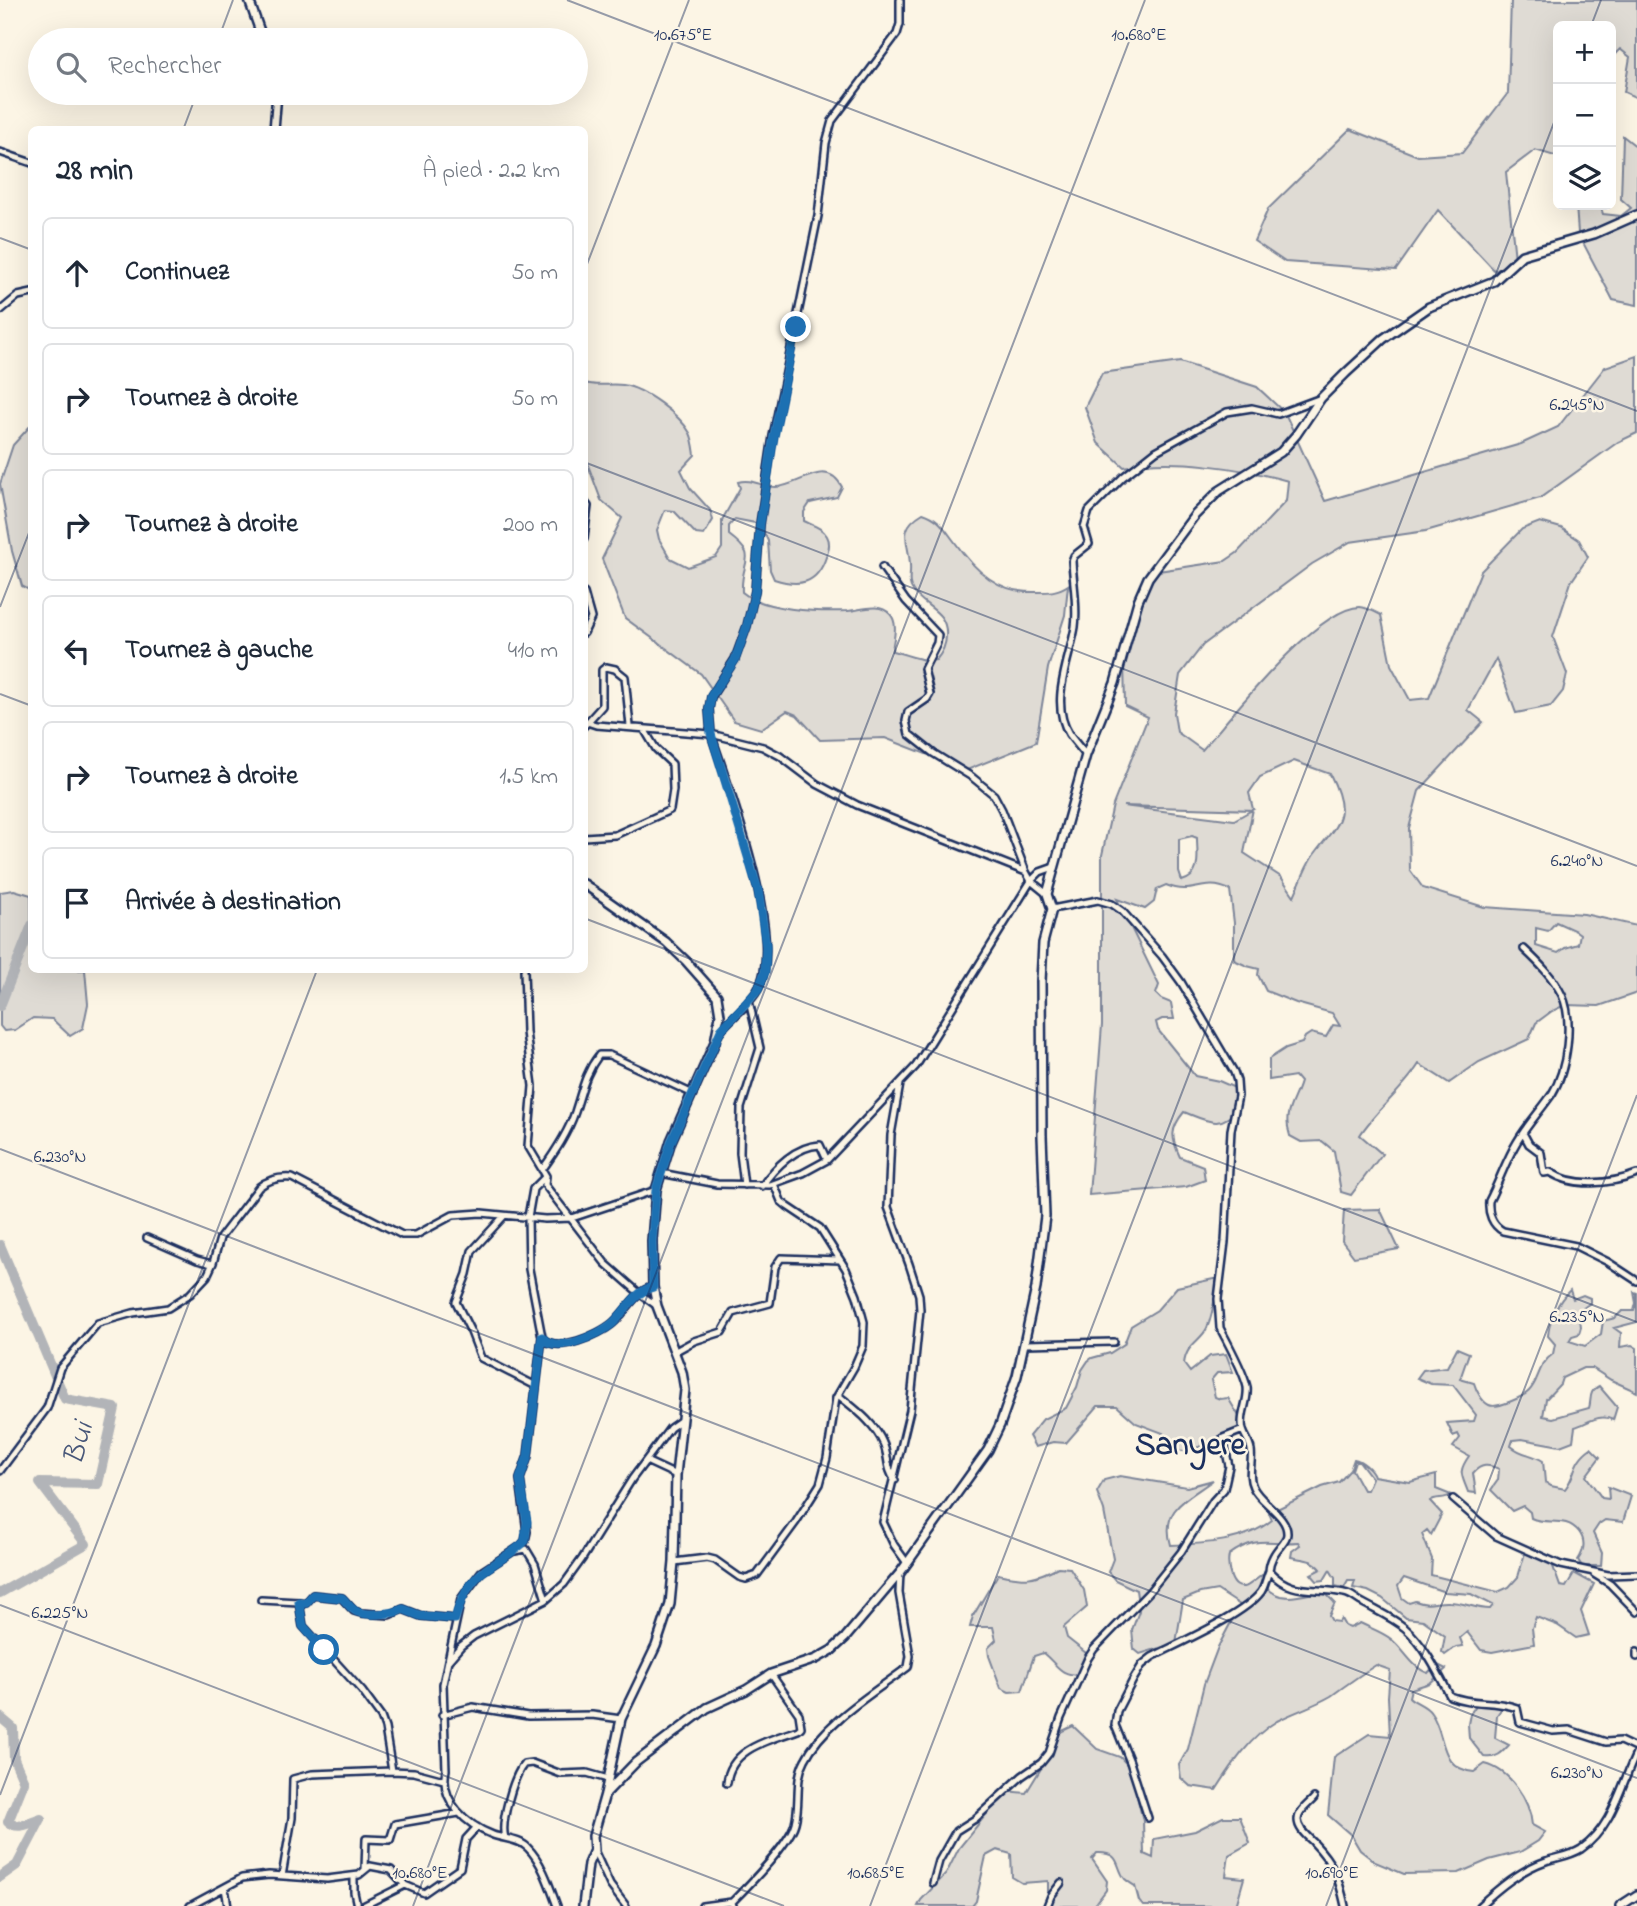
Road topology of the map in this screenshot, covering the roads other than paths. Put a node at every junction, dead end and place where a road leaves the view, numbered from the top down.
1 (249, 0) edge
2 (900, 0) edge
3 (259, 28) edge
4 (276, 105) edge
5 (274, 126) edge
6 (0, 152) edge
7 (28, 162) edge
8 (1637, 215) edge
9 (28, 294) edge
10 (0, 311) edge
11 (1321, 398) junction
12 (882, 567) dead end
13 (588, 607) edge
14 (588, 624) edge
15 (588, 720) edge
16 (588, 724) edge
17 (630, 726) junction
18 (644, 729) junction
19 (711, 734) junction
20 (1086, 755) junction
21 (588, 836) edge
22 (1054, 867) junction
23 (1026, 872) junction
24 (1031, 881) junction
25 (588, 887) edge
26 (1047, 894) junction
27 (1052, 909) junction
28 (1524, 949) dead end
29 (524, 973) edge
30 (749, 1001) junction
31 (715, 1042) junction
32 (900, 1084) junction
33 (691, 1093) junction
34 (1523, 1132) junction
35 (827, 1160) junction
36 (544, 1173) junction
37 (661, 1173) junction
38 (1637, 1174) edge
39 (774, 1184) junction
40 (744, 1185) junction
41 (762, 1186) junction
42 (656, 1190) junction
43 (504, 1216) junction
44 (528, 1217) junction
45 (572, 1219) junction
46 (147, 1238) dead end
47 (840, 1260) junction
48 (212, 1264) junction
49 (1637, 1281) edge
50 (653, 1287) junction
51 (639, 1293) junction
52 (657, 1306) junction
53 (542, 1337) junction
54 (1114, 1342) dead end
55 (1025, 1344) junction
56 (674, 1352) junction
57 (536, 1386) junction
58 (838, 1395) junction
59 (680, 1421) junction
60 (1243, 1430) junction
61 (646, 1461) junction
62 (0, 1471) edge
63 (676, 1475) junction
64 (895, 1480) junction
65 (1453, 1499) dead end
66 (515, 1550) junction
67 (674, 1562) junction
68 (907, 1563) junction
69 (1269, 1571) junction
70 (1589, 1571) junction
71 (900, 1573) junction
72 (1637, 1574) edge
73 (261, 1600) dead end
74 (546, 1600) junction
75 (299, 1602) junction
76 (1637, 1612) edge
77 (455, 1619) junction
78 (445, 1670) junction
79 (771, 1674) junction
80 (442, 1715) junction
81 (621, 1719) junction
82 (1637, 1751) edge
83 (392, 1771) junction
84 (608, 1779) junction
85 (444, 1780) junction
86 (727, 1783) dead end
87 (605, 1794) junction
88 (1314, 1798) dead end
89 (459, 1813) junction
90 (1148, 1818) dead end
91 (477, 1827) junction
92 (505, 1838) junction
93 (594, 1850) junction
94 (365, 1869) junction
95 (282, 1876) junction
96 (354, 1876) junction
97 (933, 1882) dead end
98 (1060, 1883) dead end
99 (405, 1885) junction
100 (225, 1888) junction
101 (1637, 1895) edge
102 (732, 1904) edge
103 (1622, 1905) edge
104 (190, 1906) edge
105 (228, 1906) edge
106 (357, 1906) edge
107 (363, 1906) edge
108 (557, 1906) edge
109 (583, 1906) edge
110 (626, 1906) edge
111 (702, 1906) edge
112 (1047, 1906) edge
113 (1345, 1906) edge
114 (1479, 1906) edge

1 - 3 street
2 - 19 street
4 - 5 street
6 - 7 street
8 - 11 street
9 - 10 street
11 - 20 street
11 - 20 street
12 - 23 street
13 - 14 street
15 - 17 street
16 - 17 street
17 - 18 street
18 - 19 street
18 - 21 street
19 - 23 street
19 - 30 street
20 - 22 street
22 - 24 street
22 - 26 street
23 - 24 street
24 - 26 street
24 - 32 street
25 - 31 street
26 - 27 street
27 - 55 street
27 - 60 street
28 - 34 street
29 - 36 street
30 - 31 street
30 - 40 street
31 - 33 street
32 - 35 street
32 - 64 street
33 - 36 street
33 - 37 street
34 - 38 street
34 - 49 street
35 - 39 street
35 - 41 street
36 - 44 street
36 - 45 street
37 - 40 street
37 - 42 street
39 - 41 street
39 - 47 street
40 - 41 street
42 - 45 street
42 - 50 street
43 - 44 street
43 - 48 street
43 - 57 street
44 - 45 street
44 - 53 street
45 - 51 street
46 - 48 street
47 - 56 street
47 - 58 street
48 - 62 street
50 - 51 street
50 - 52 street
51 - 52 street
51 - 53 street
52 - 56 street
53 - 57 street
54 - 55 street
55 - 68 street
56 - 59 street
57 - 66 street
58 - 64 street
58 - 67 street
59 - 61 street
59 - 63 street
60 - 69 street
60 - 97 street
61 - 63 street
61 - 74 street
63 - 67 street
64 - 68 street
65 - 70 street
66 - 74 street
66 - 77 street
67 - 81 street
68 - 71 street
69 - 82 street
69 - 90 street
70 - 72 street
70 - 76 street
71 - 79 street
71 - 102 street
73 - 75 street
74 - 78 street
75 - 77 street
75 - 83 street
77 - 78 street
78 - 80 street
79 - 86 street
79 - 87 street
80 - 81 street
80 - 85 street
81 - 84 street
82 - 114 street
83 - 85 street
83 - 95 street
84 - 87 street
84 - 92 street
85 - 89 street
87 - 93 street
88 - 113 street
89 - 91 street
89 - 94 street
91 - 92 street
91 - 99 street
92 - 108 street
93 - 109 street
93 - 110 street
94 - 96 street
94 - 99 street
95 - 96 street
95 - 100 street
96 - 106 street
98 - 112 street
99 - 107 street
100 - 104 street
100 - 105 street
101 - 103 street
102 - 111 street

